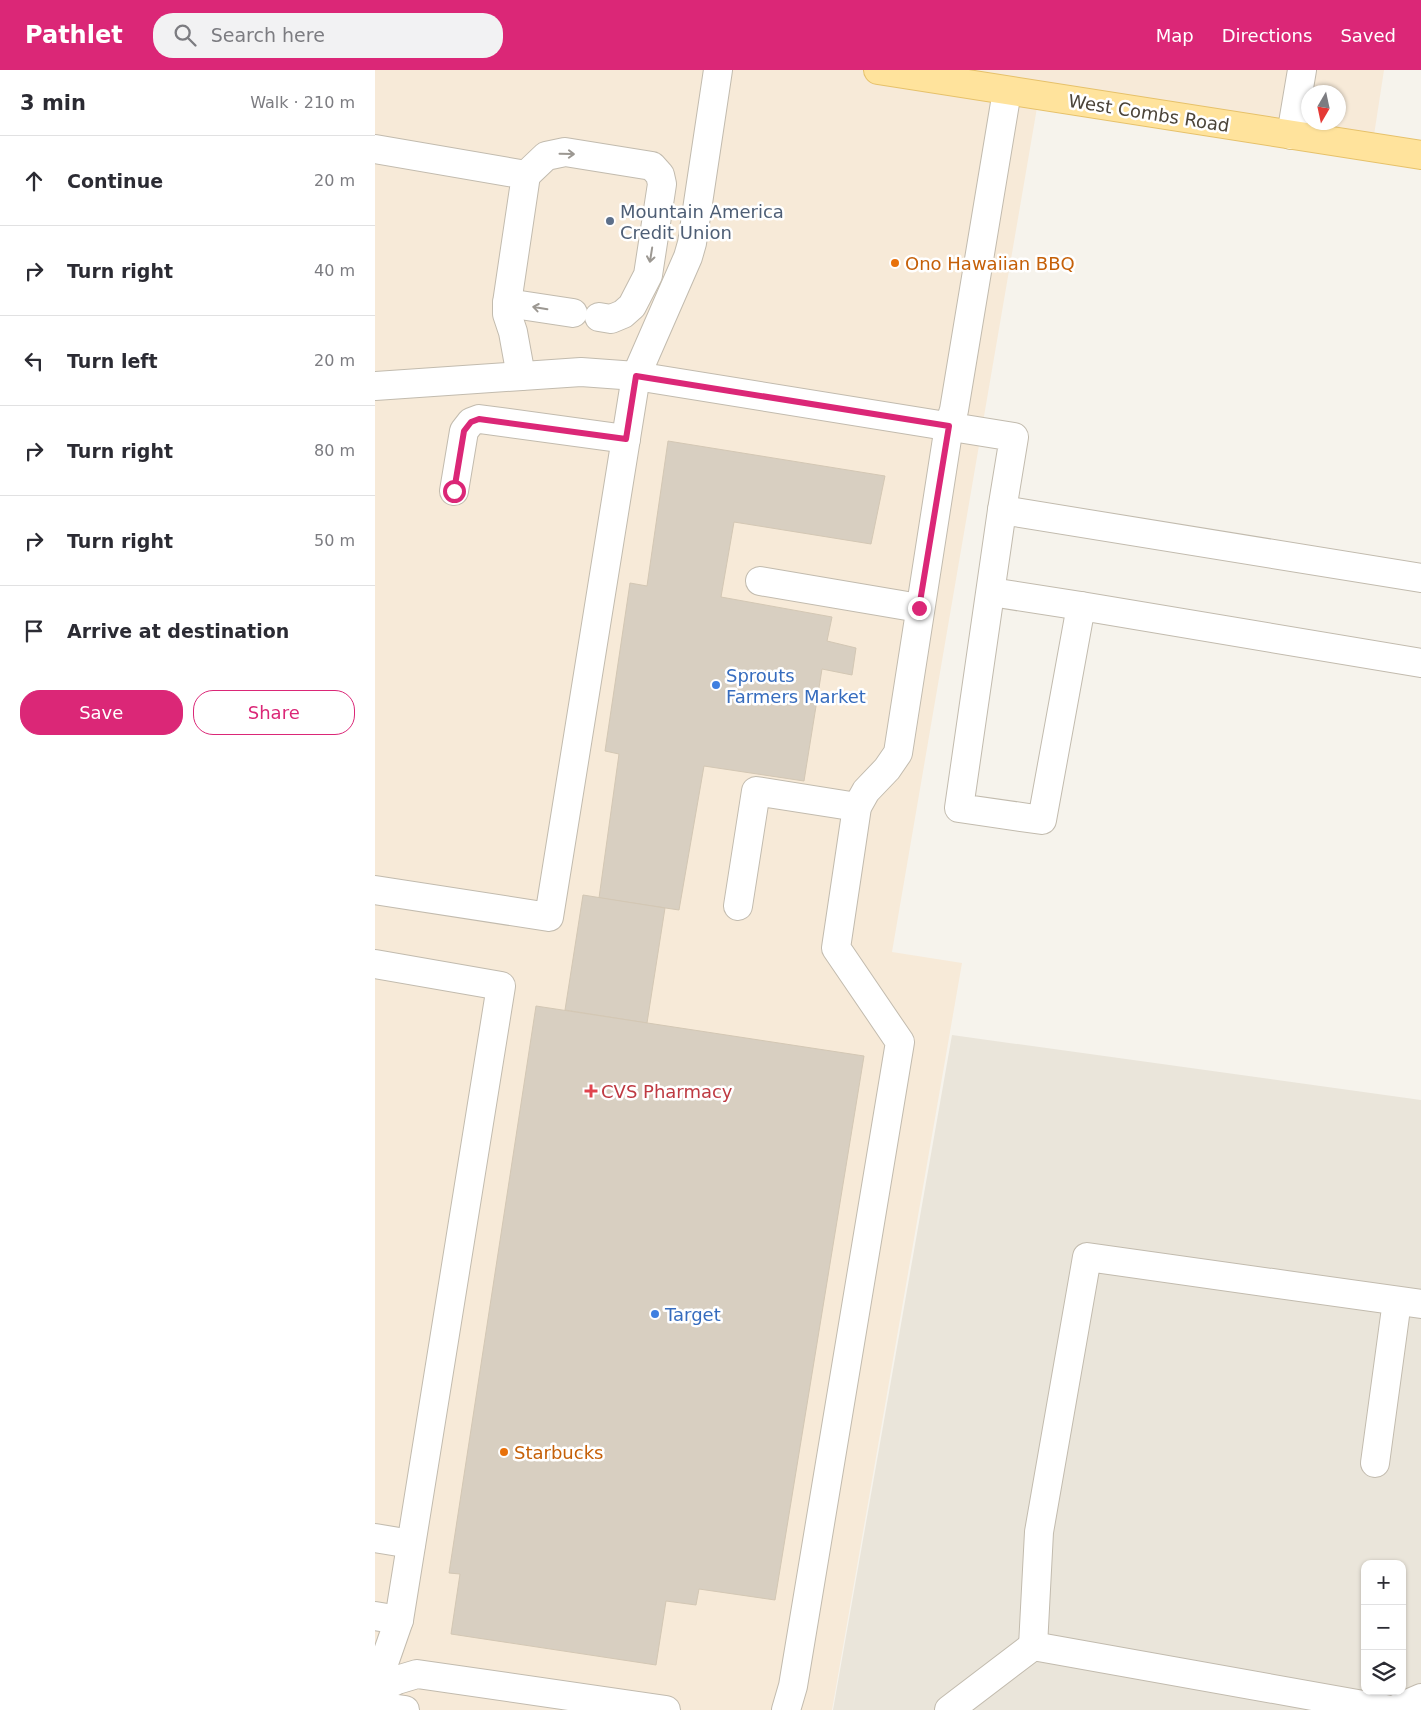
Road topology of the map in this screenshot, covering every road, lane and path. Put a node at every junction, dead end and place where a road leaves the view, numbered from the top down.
1 (718, 70) edge
2 (878, 70) edge
3 (1302, 70) edge
4 (1007, 91) junction
5 (1291, 135) junction
6 (375, 149) edge
7 (1421, 155) edge
8 (526, 175) junction
9 (507, 303) junction
10 (521, 376) junction
11 (636, 376) junction
12 (375, 386) edge
13 (949, 426) junction
14 (626, 439) junction
15 (454, 491) dead end
16 (1002, 510) junction
17 (1421, 578) edge
18 (760, 581) dead end
19 (991, 592) junction
20 (1081, 606) junction
21 (919, 608) junction
22 (1421, 663) edge
23 (857, 807) junction
24 (375, 890) edge
25 (738, 906) dead end
26 (375, 964) edge
27 (1409, 1303) edge
28 (1375, 1463) dead end
29 (375, 1538) edge
30 (411, 1544) junction
31 (387, 1618) edge
32 (1033, 1646) junction
33 (375, 1690) edge
34 (1421, 1698) edge
35 (405, 1710) edge
36 (665, 1710) edge
37 (786, 1710) edge
38 (949, 1710) edge
39 (1392, 1710) edge

1 - 11 street
2 - 4 main road, West Combs Road
3 - 5 street
4 - 5 main road, West Combs Road
4 - 13 street
5 - 7 main road, West Combs Road
6 - 8 street
8 - 9 street
8 -> 9 street
9 - 10 street
10 - 11 street
10 - 12 street
11 - 13 street
11 - 14 street
13 - 16 street
13 - 21 street
14 - 15 street
14 - 24 street
16 - 17 street
16 - 19 street
18 - 21 street
19 - 20 street
19 - 20 street
20 - 22 street
21 - 23 street
23 - 25 street
23 - 37 street
26 - 30 street
27 - 28 street
27 - 32 street
29 - 30 street
30 - 31 street
31 - 33 street
32 - 38 street
32 - 39 street
33 - 35 street
33 - 36 street
34 - 39 street

